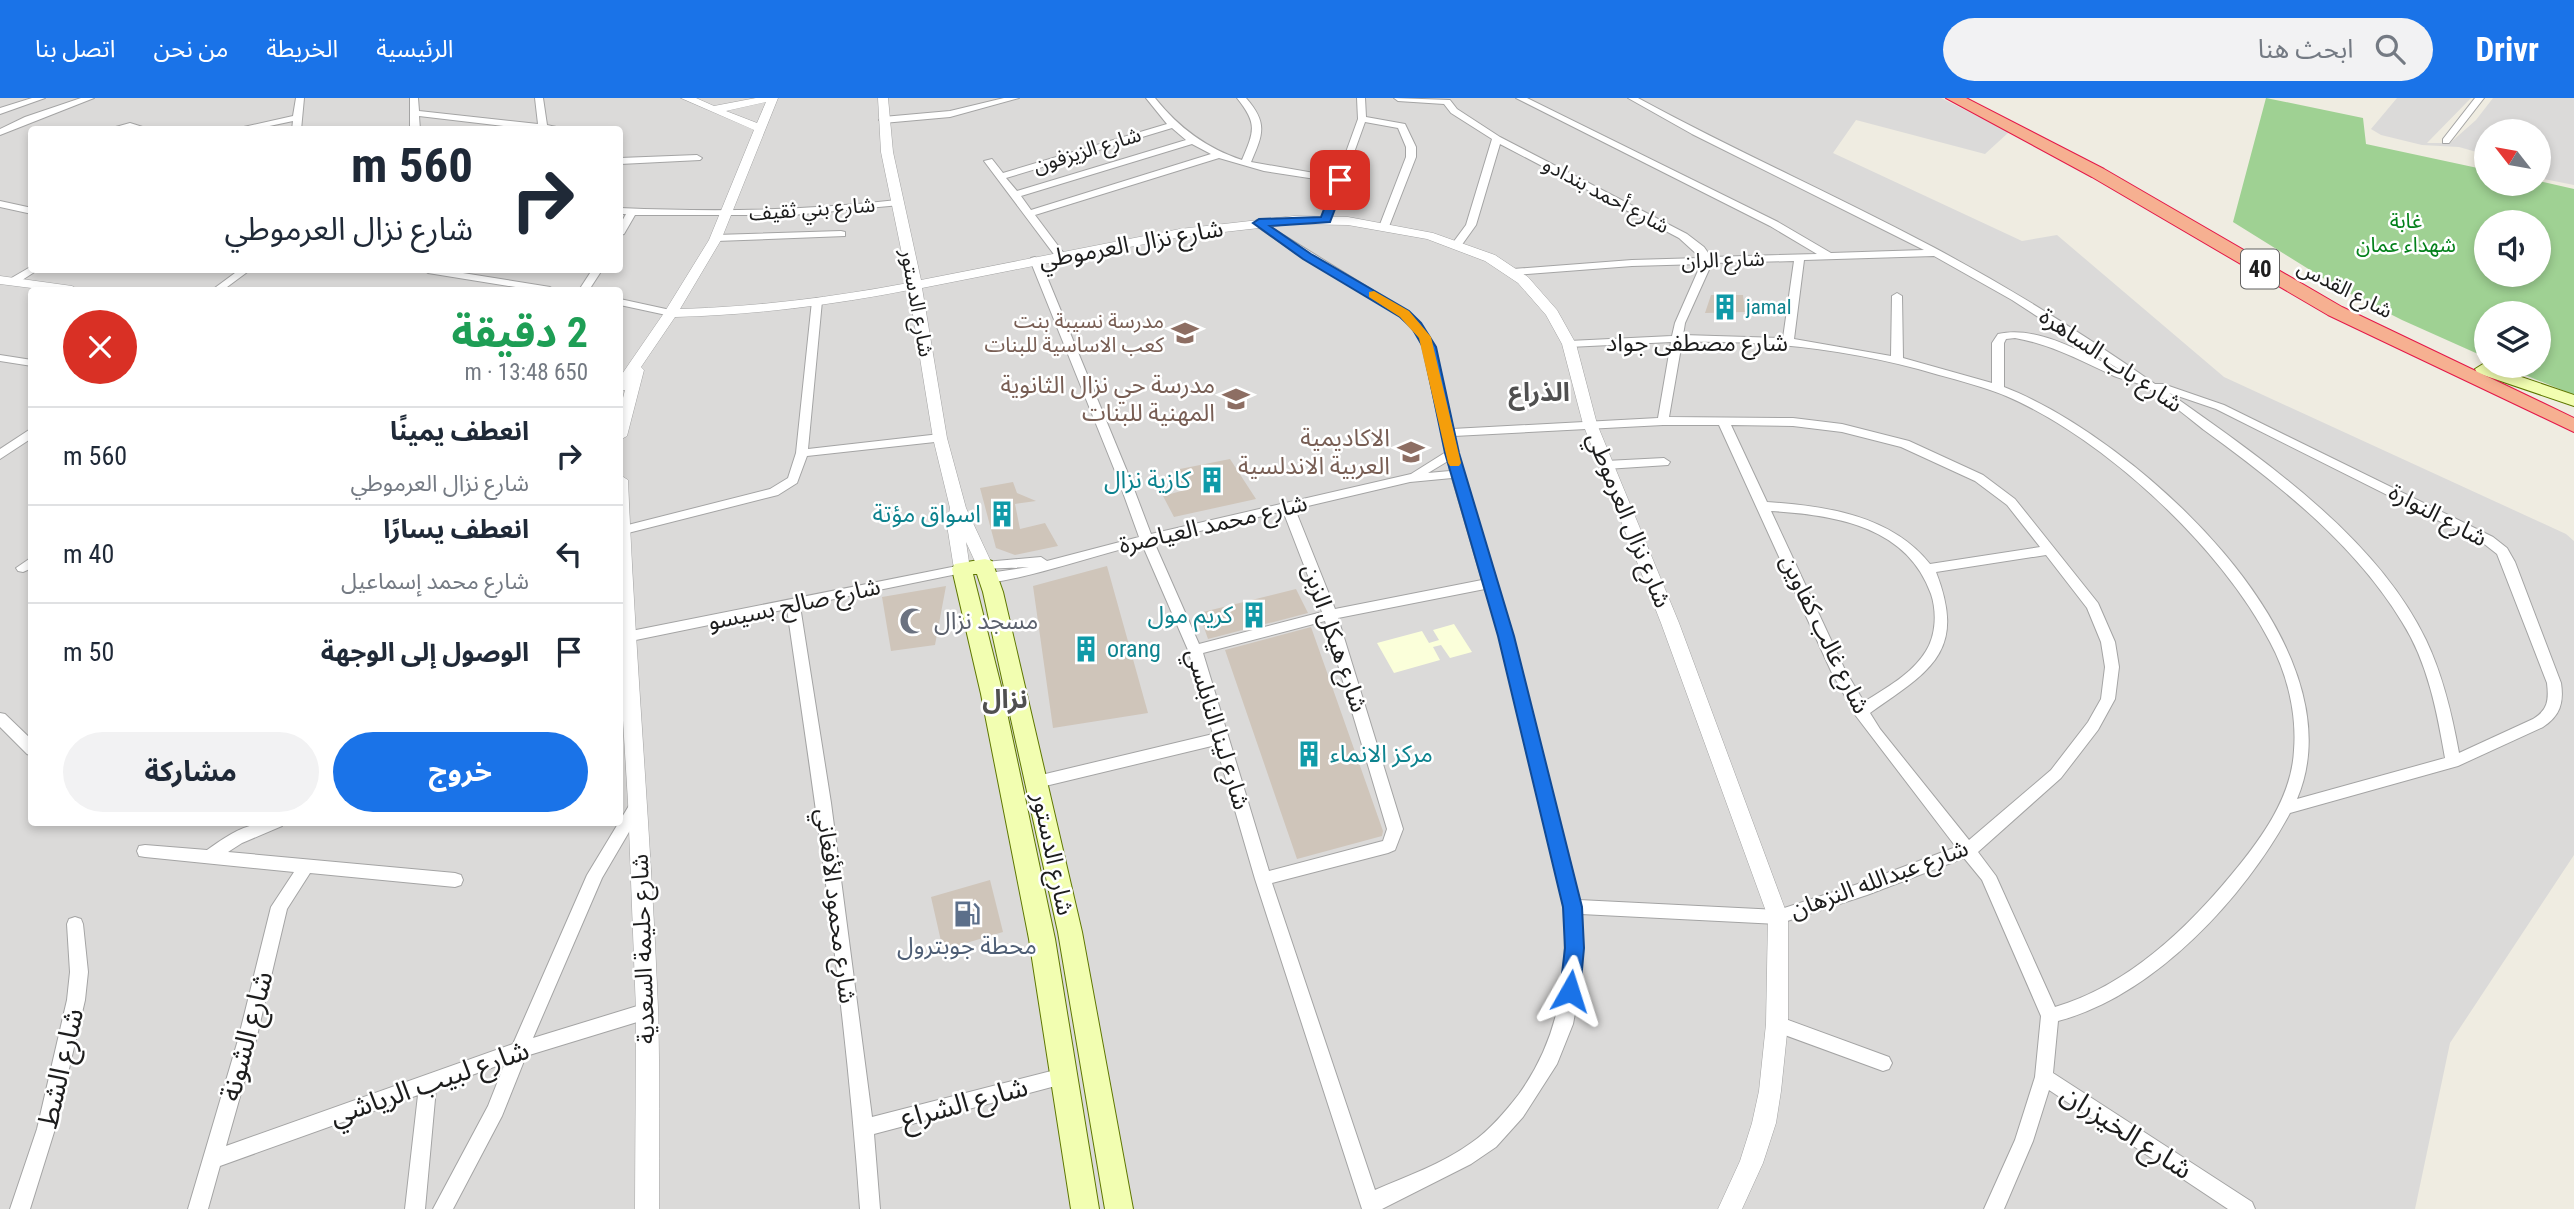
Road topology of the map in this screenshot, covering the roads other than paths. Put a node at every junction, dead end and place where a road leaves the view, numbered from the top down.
1 (41, 98) edge
2 (90, 98) edge
3 (300, 98) edge
4 (414, 98) edge
5 (539, 98) edge
6 (686, 98) edge
7 (771, 98) edge
8 (883, 98) edge
9 (1015, 98) edge
10 (1150, 98) edge
11 (1241, 98) edge
12 (1362, 98) edge
13 (1398, 98) edge
14 (1520, 98) edge
15 (1632, 98) edge
16 (1954, 98) edge
17 (2480, 98) edge
18 (1447, 100) edge
19 (1979, 100) edge
20 (711, 108) junction
21 (0, 111) edge
22 (415, 113) junction
23 (296, 118) junction
24 (883, 120) junction
25 (1362, 120) junction
26 (543, 125) junction
27 (1173, 125) junction
28 (255, 126) edge
29 (296, 126) edge
30 (415, 126) edge
31 (548, 126) edge
32 (759, 128) junction
33 (0, 132) edge
34 (1497, 139) junction
35 (1193, 141) junction
36 (2446, 141) dead end
37 (1221, 155) junction
38 (697, 158) dead end
39 (989, 161) dead end
40 (623, 162) edge
41 (1246, 162) junction
42 (1002, 176) junction
43 (1340, 180) junction
44 (1014, 195) junction
45 (898, 203) junction
46 (0, 204) edge
47 (28, 210) edge
48 (623, 211) edge
49 (632, 212) junction
50 (726, 214) junction
51 (1027, 214) junction
52 (1326, 220) junction
53 (1259, 223) junction
54 (623, 227) edge
55 (1384, 227) junction
56 (841, 234) dead end
57 (716, 238) junction
58 (1457, 244) junction
59 (1934, 253) junction
60 (1060, 255) junction
61 (1830, 257) junction
62 (1799, 258) junction
63 (1035, 260) junction
64 (1708, 260) junction
65 (28, 271) edge
66 (1513, 272) junction
67 (241, 273) edge
68 (447, 273) edge
69 (490, 273) edge
70 (485, 279) junction
71 (6, 281) edge
72 (915, 285) junction
73 (50, 287) edge
74 (221, 287) edge
75 (532, 287) edge
76 (1897, 296) dead end
77 (817, 301) junction
78 (623, 303) edge
79 (673, 310) junction
80 (1675, 338) junction
81 (1788, 341) junction
82 (1569, 344) junction
83 (0, 358) edge
84 (1897, 360) junction
85 (28, 362) edge
86 (2474, 365) edge
87 (630, 370) edge
88 (2502, 378) edge
89 (2509, 378) edge
90 (2151, 384) junction
91 (1998, 389) junction
92 (623, 396) edge
93 (2574, 401) edge
94 (2574, 411) edge
95 (1663, 421) junction
96 (1723, 421) junction
97 (1590, 424) junction
98 (2574, 426) edge
99 (1447, 433) junction
100 (28, 435) edge
101 (940, 438) junction
102 (802, 453) junction
103 (1452, 453) junction
104 (0, 455) edge
105 (1664, 462) dead end
106 (1606, 465) junction
107 (1457, 474) junction
108 (1410, 478) junction
109 (1763, 506) junction
110 (1288, 507) junction
111 (958, 508) junction
112 (623, 530) edge
113 (1146, 539) junction
114 (2051, 550) junction
115 (1928, 569) junction
116 (975, 573) junction
117 (1490, 583) junction
118 (623, 605) edge
119 (793, 605) junction
120 (1330, 615) junction
121 (624, 630) edge
122 (1195, 650) junction
123 (1861, 712) junction
124 (625, 715) edge
125 (0, 718) edge
126 (1221, 738) junction
127 (28, 746) edge
128 (2454, 762) junction
129 (1037, 782) junction
130 (638, 802) junction
131 (2286, 808) junction
132 (266, 826) edge
133 (1970, 849) junction
134 (145, 851) dead end
135 (210, 857) junction
136 (305, 867) junction
137 (1263, 879) junction
138 (455, 880) dead end
139 (1572, 907) junction
140 (1778, 916) junction
141 (75, 924) dead end
142 (647, 1011) junction
143 (2050, 1016) junction
144 (1777, 1024) junction
145 (519, 1050) junction
146 (1883, 1063) dead end
147 (1063, 1076) junction
148 (2045, 1077) junction
149 (428, 1083) junction
150 (864, 1128) junction
151 (212, 1160) junction
152 (1371, 1206) edge
153 (20, 1209) edge
154 (198, 1209) edge
155 (415, 1209) edge
156 (443, 1209) edge
157 (647, 1209) edge
158 (870, 1209) edge
159 (1085, 1209) edge
160 (1119, 1209) edge
161 (1730, 1209) edge
162 (1994, 1209) edge
163 (2245, 1209) edge

1 - 21 street
2 - 33 street
3 - 23 street
4 - 22 street
5 - 26 street
6 - 20 street
7 - 20 street
7 - 32 street
8 - 24 street, شارع الدستور
9 - 24 street
10 - 27 street
11 - 41 street
12 - 25 street
13 - 18 street
14 - 61 street
15 - 59 street, شارع باب الساهرة
16 - 98 highway, شارع القدس / 40
17 - 36 street
18 - 34 street, شارع أحمد بندادو
19 - 86 highway, شارع القدس / 40
20 - 32 street
22 - 26 street
22 - 30 street
23 - 28 street
23 - 29 street
24 - 45 street, شارع الدستور
25 - 43 street
25 - 55 street
26 - 31 street
27 - 35 street
27 - 42 street, شارع الزيزفون
32 - 50 street
34 - 58 street
34 - 64 street, شارع أحمد بندادو
35 - 37 street
35 - 44 street
37 - 41 street
37 - 51 street
38 - 40 street
39 - 42 street
41 - 43 street
42 - 44 street
43 - 52 street
44 - 51 street
45 - 50 street, شارع بني ثقيف
45 - 72 street, شارع الدستور
46 - 47 street
48 - 49 street, شارع بني ثقيف
49 - 50 street, شارع بني ثقيف
49 - 54 street
50 - 57 street
51 - 60 street
52 - 53 street, شارع نزال العرموطي
52 - 55 street, شارع نزال العرموطي
53 - 60 street, شارع نزال العرموطي
53 - 99 street
55 - 58 street, شارع نزال العرموطي
56 - 57 street
57 - 79 street
58 - 66 street, شارع نزال العرموطي
59 - 61 street, شارع الران
59 - 90 street, شارع باب الساهرة
60 - 63 street, شارع نزال العرموطي
61 - 62 street, شارع الران
62 - 64 street, شارع الران
62 - 81 street
63 - 72 street, شارع نزال العرموطي
63 - 113 street, شارع لينا النابلسي
64 - 66 street, شارع الران
64 - 80 street
65 - 71 street
66 - 82 street, شارع نزال العرموطي
67 - 74 street
68 - 70 street
69 - 70 street
70 - 75 street
71 - 73 street
72 - 77 street, شارع نزال العرموطي
72 - 101 street, شارع الدستور
76 - 84 street
77 - 79 street, شارع نزال العرموطي
77 - 102 street
78 - 79 street
79 - 87 street
80 - 81 street, شارع مصطفى جواد
80 - 82 street, شارع مصطفى جواد
80 - 95 street
81 - 84 street, شارع مصطفى جواد
82 - 97 street, شارع نزال العرموطي
83 - 85 street
84 - 91 street, شارع مصطفى جواد
87 - 92 street
88 - 94 highway, شارع القدس / 40
89 - 93 main road
90 - 91 street, شارع النوارة
90 - 128 street, شارع باب الساهرة
90 - 128 street, شارع النوارة
91 - 131 street, شارع مصطفى جواد
95 - 96 street, شارع عبدالله النزهان
95 - 97 street, شارع عبدالله النزهان
96 - 109 street, شارع غالب كفاوين
96 - 114 street, شارع عبدالله النزهان
97 - 99 street, شارع عبدالله النزهان
97 - 106 street, شارع نزال العرموطي
99 - 103 street
100 - 104 street
101 - 102 street
101 - 111 street, شارع الدستور
102 - 112 street
103 - 107 street
103 - 108 street, شارع محمد العياصرة
105 - 106 street
106 - 140 street, شارع نزال العرموطي
107 - 108 street, شارع محمد العياصرة
107 - 117 street
108 - 110 street, شارع محمد العياصرة
109 - 115 street
109 - 123 street, شارع غالب كفاوين
110 - 113 street, شارع محمد العياصرة
110 - 120 street, شارع هيكل الزبن
111 - 116 street, شارع الدستور
111 - 116 street, شارع الدستور
113 - 116 street, شارع محمد العياصرة
113 - 122 street, شارع لينا النابلسي
114 - 115 street
114 - 133 street, شارع عبدالله النزهان
115 - 123 street
116 - 119 street, شارع صالح بسيسو
116 - 129 main road, شارع الدستور
116 - 147 main road, شارع الدستور
117 - 120 street
117 - 139 street
118 - 121 street, شارع حليمة السعدية
119 - 121 street, شارع صالح بسيسو
119 - 150 street, شارع محمود الأفغاني
120 - 122 street
120 - 137 street, شارع هيكل الزبن
121 - 124 street, شارع حليمة السعدية
122 - 126 street, شارع لينا النابلسي
123 - 133 street, شارع غالب كفاوين
124 - 130 street, شارع حليمة السعدية
125 - 127 street
126 - 129 street
126 - 137 street, شارع لينا النابلسي
128 - 131 street, شارع النوارة
129 - 160 main road, شارع الدستور
130 - 142 street, شارع حليمة السعدية
130 - 145 street
131 - 143 street, شارع مصطفى جواد
132 - 135 street
133 - 140 street, شارع عبدالله النزهان
133 - 143 street, شارع غالب كفاوين
134 - 135 street
135 - 136 street
136 - 138 street
136 - 151 street, شارع الشونة
137 - 152 street, شارع لينا النابلسي
139 - 140 street, شارع عبدالله النزهان
139 - 152 street
140 - 144 street, شارع نزال العرموطي
141 - 153 street, شارع الشط
142 - 145 street, شارع لبيب الرياشي
142 - 157 street, شارع حليمة السعدية
143 - 148 street
144 - 146 street
144 - 161 street, شارع نزال العرموطي
145 - 149 street, شارع لبيب الرياشي
145 - 156 street
147 - 150 street, شارع الشراع
147 - 159 main road, شارع الدستور
148 - 162 street
148 - 163 street, شارع الخيزران
149 - 151 street, شارع لبيب الرياشي
149 - 155 street
150 - 158 street, شارع محمود الأفغاني
151 - 154 street, شارع الشونة

